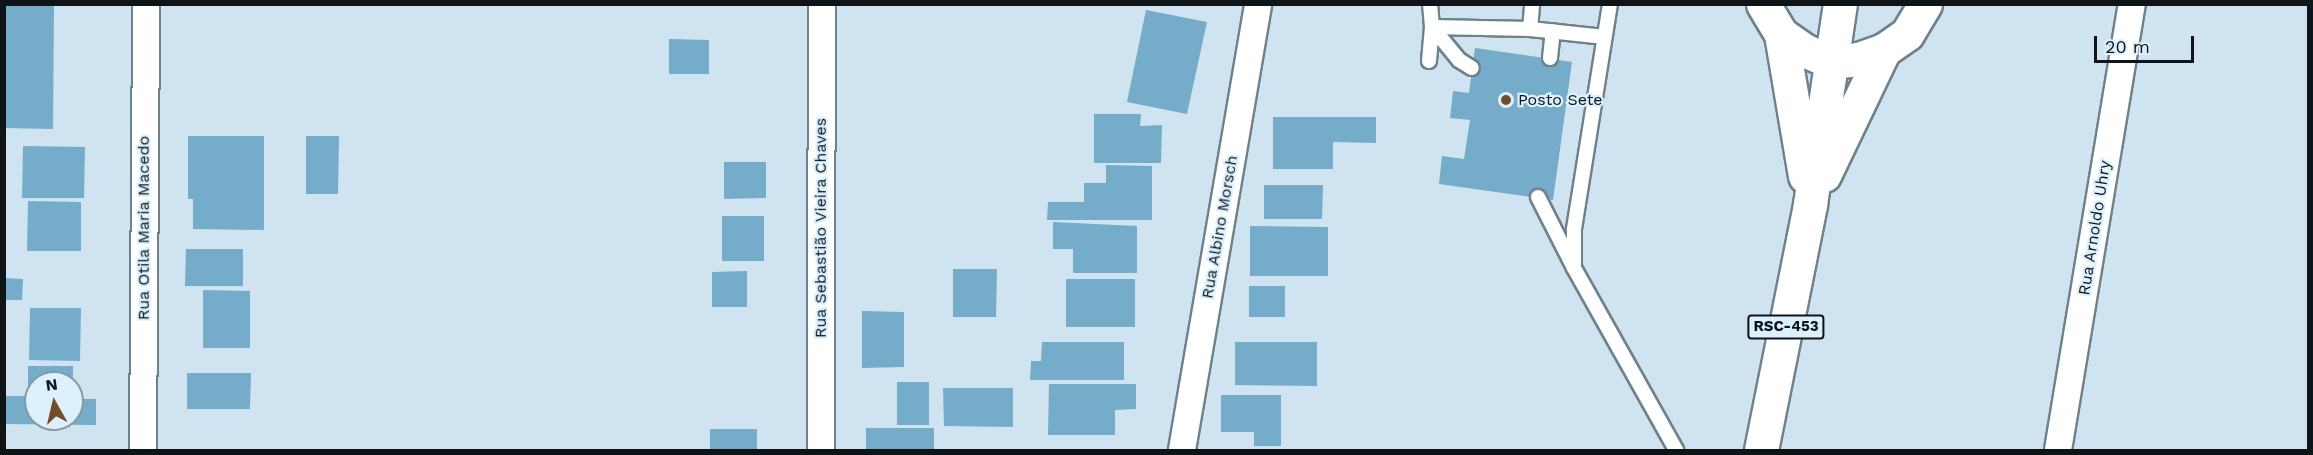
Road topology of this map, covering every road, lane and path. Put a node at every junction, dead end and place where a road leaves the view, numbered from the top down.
1 (146, 4) edge
2 (822, 4) edge
3 (1257, 4) edge
4 (1430, 4) edge
5 (1532, 4) edge
6 (1610, 4) edge
7 (1840, 4) edge
8 (2132, 4) edge
9 (1930, 7) edge
10 (1763, 13) edge
11 (1432, 27) junction
12 (1530, 29) junction
13 (1552, 31) junction
14 (1605, 37) junction
15 (1884, 50) junction
16 (1550, 58) dead end
17 (1429, 61) dead end
18 (1831, 62) junction
19 (1472, 68) dead end
20 (1538, 197) dead end
21 (1810, 204) junction
22 (1574, 268) junction
23 (143, 450) edge
24 (821, 450) edge
25 (1182, 450) edge
26 (1676, 450) edge
27 (1761, 450) edge
28 (2058, 450) edge

1 - 23 street, Rua Otila Maria Macedo
2 - 24 street, Rua Sebastião Vieira Chaves
3 - 25 street, Rua Albino Morsch
4 - 11 lane
5 - 12 lane
6 - 14 lane
7 - 18 main road, RSC-453
8 - 28 street, Rua Arnoldo Uhry
9 - 15 main road
10 - 18 main road
10 - 21 main road
11 - 12 lane
11 - 17 lane
11 - 19 lane
12 - 13 lane
13 - 14 lane
13 - 16 lane
14 - 22 lane
15 - 18 main road
15 - 21 main road
18 - 21 main road, RSC-453
20 - 22 lane
21 - 27 main road, RSC-453
22 - 26 lane

